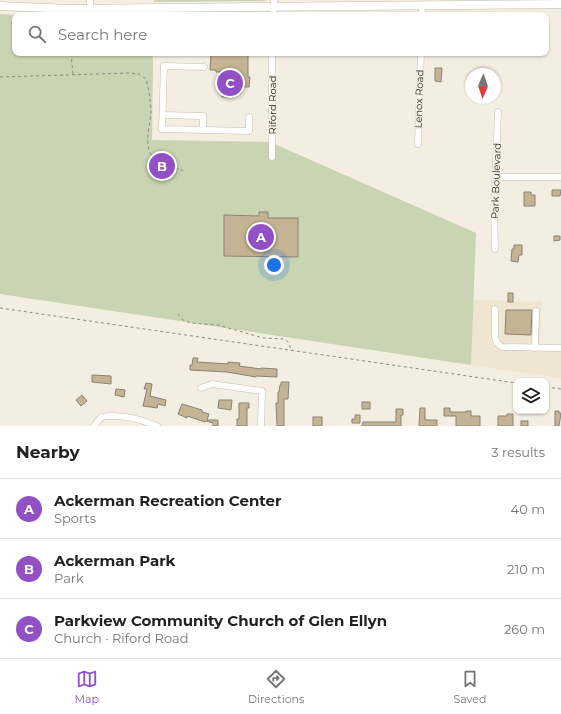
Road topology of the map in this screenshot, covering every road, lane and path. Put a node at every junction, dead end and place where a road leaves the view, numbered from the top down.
1 (90, 0) edge
2 (395, 3) edge
3 (214, 4) edge
4 (561, 4) edge
5 (422, 5) junction
6 (0, 6) edge
7 (273, 7) edge
8 (90, 9) junction
9 (422, 12) edge
10 (71, 56) edge
11 (272, 56) edge
12 (421, 56) edge
13 (204, 67) dead end
14 (73, 75) junction
15 (0, 77) edge
16 (498, 112) dead end
17 (162, 115) junction
18 (249, 117) dead end
19 (203, 130) junction
20 (418, 144) dead end
21 (272, 157) dead end
22 (185, 171) dead end
23 (496, 177) junction
24 (561, 177) edge
25 (495, 249) dead end
26 (0, 308) edge
27 (495, 309) dead end
28 (536, 311) dead end
29 (178, 314) dead end
30 (535, 348) junction
31 (561, 348) edge
32 (291, 350) junction
33 (513, 383) edge
34 (549, 387) edge
35 (201, 388) dead end
36 (561, 389) edge
37 (95, 424) edge
38 (157, 426) edge
39 (261, 426) edge

1 - 8 street
2 - 5 main road
2 - 7 main road
3 - 7 main road
3 - 8 main road
4 - 5 main road
5 - 9 street
6 - 8 main road
10 - 14 path
11 - 21 street, Riford Road
12 - 20 street, Lenox Road
13 - 17 street
14 - 15 path
14 - 22 path
16 - 23 street, Park Boulevard
17 - 19 street
17 - 19 street
18 - 19 street
23 - 24 street
23 - 25 street, Park Boulevard
26 - 32 path
27 - 30 street
28 - 30 street
29 - 32 path
30 - 31 street
32 - 33 path
34 - 36 path
35 - 39 street
37 - 38 street

